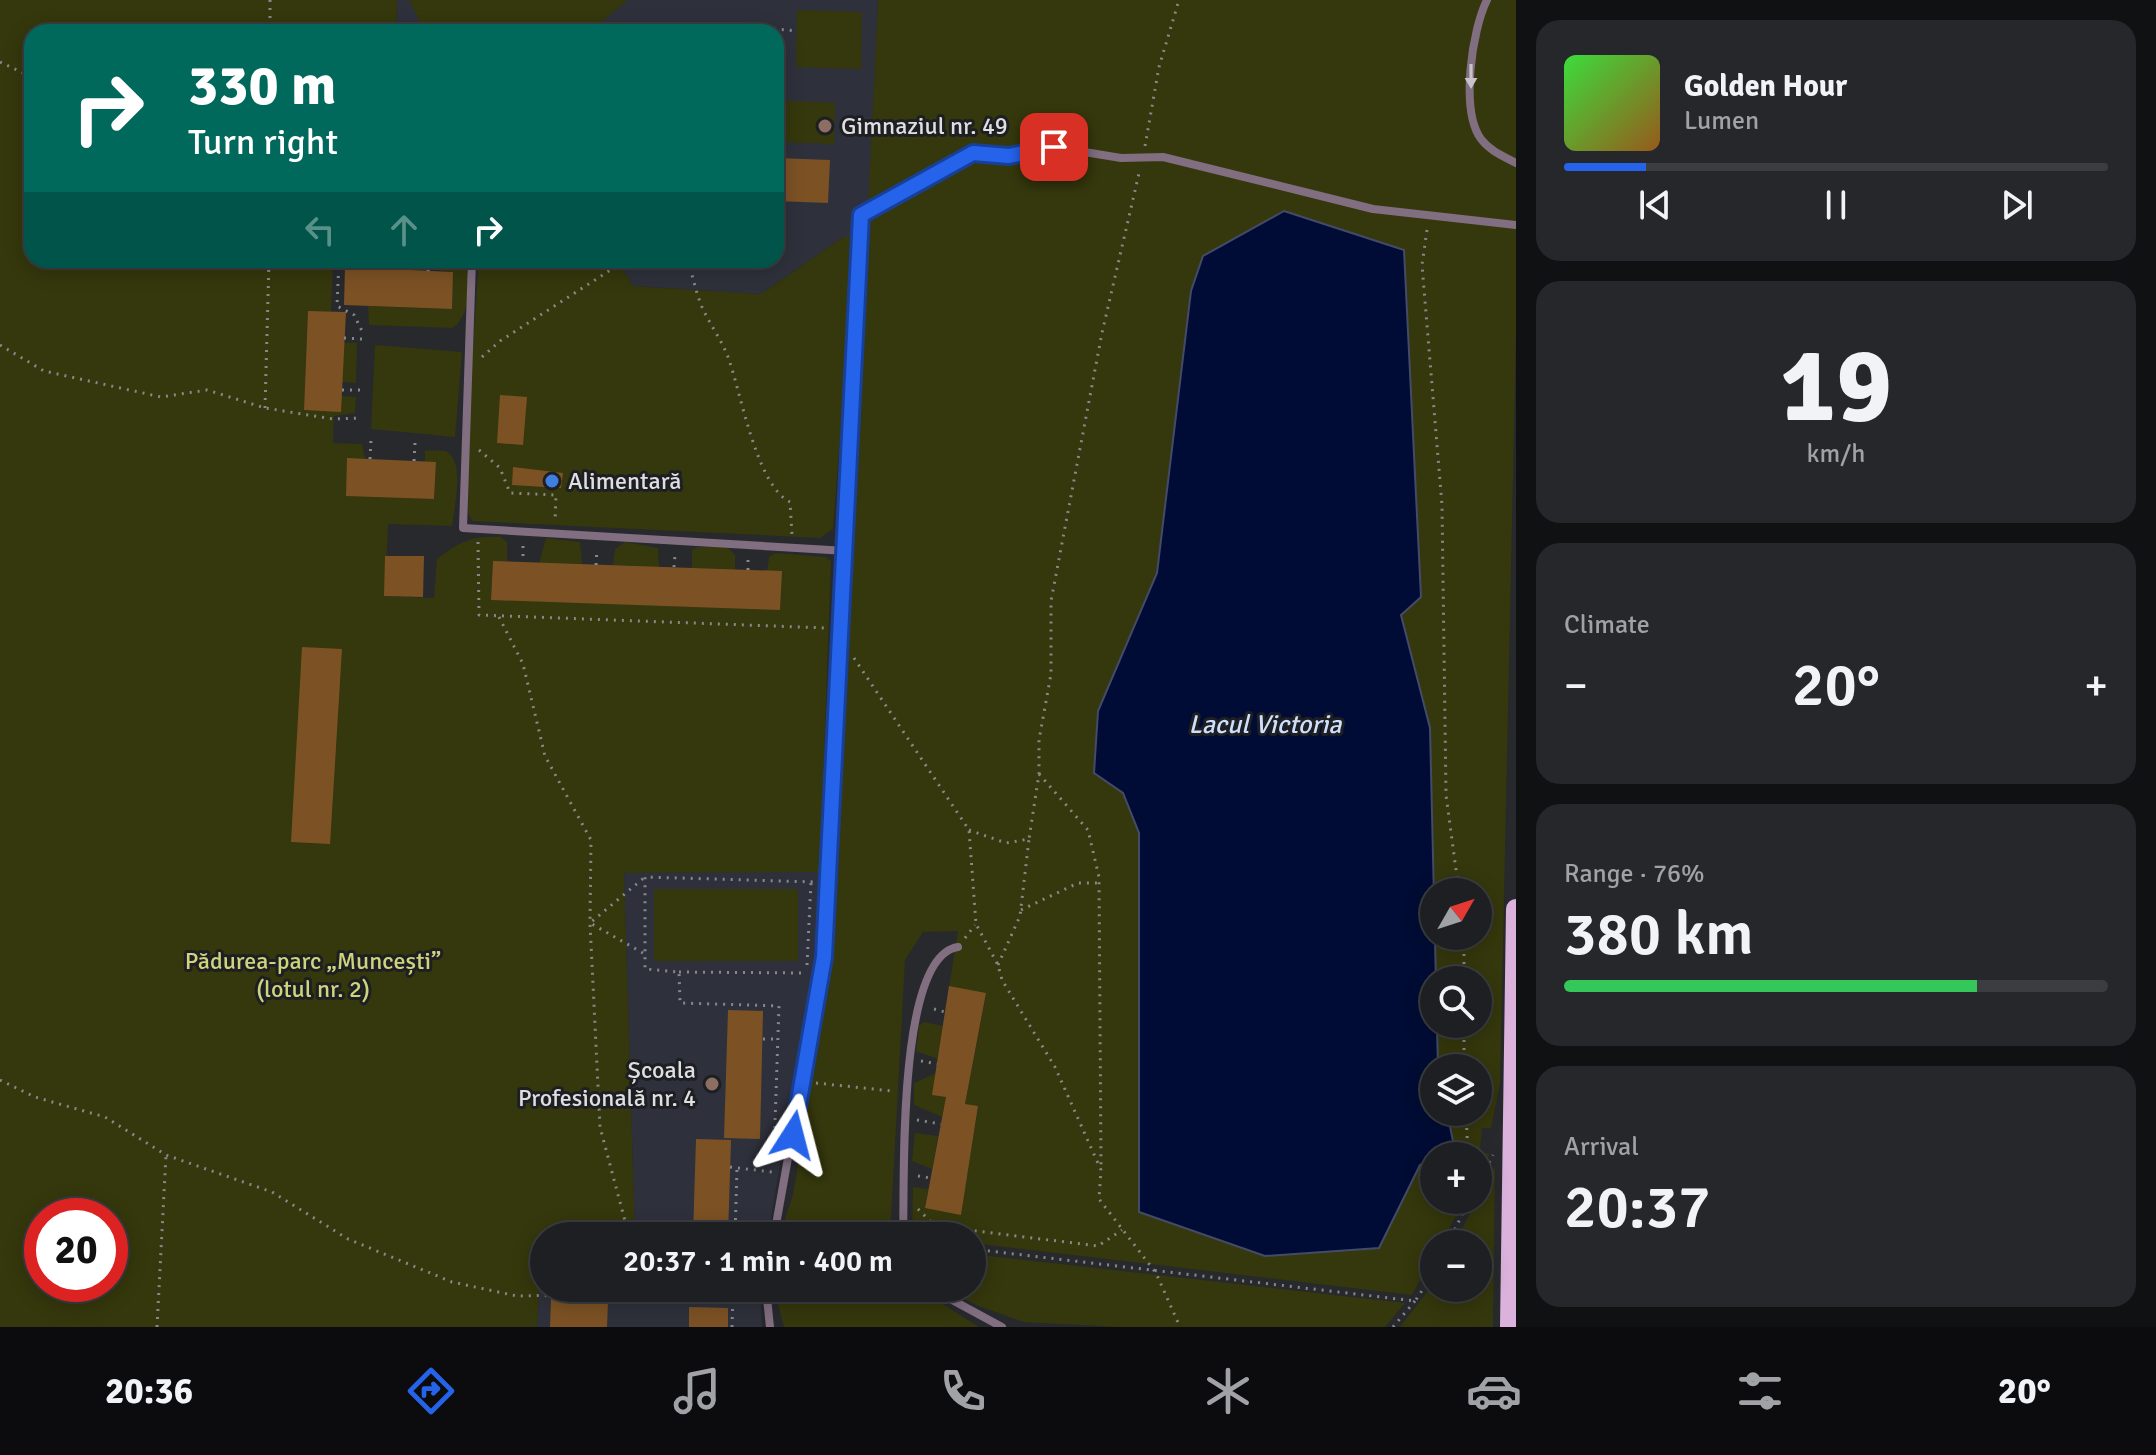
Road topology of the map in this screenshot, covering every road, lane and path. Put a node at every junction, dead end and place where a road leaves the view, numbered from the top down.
1 (270, 0) edge
2 (1179, 0) edge
3 (1487, 0) edge
4 (270, 24) edge
5 (784, 30) edge
6 (797, 31) dead end
7 (0, 62) edge
8 (24, 73) edge
9 (1143, 157) junction
10 (1516, 163) edge
11 (1428, 217) junction
12 (1516, 225) edge
13 (269, 268) edge
14 (339, 268) edge
15 (428, 268) edge
16 (472, 268) edge
17 (614, 268) edge
18 (690, 268) edge
19 (428, 271) dead end
20 (362, 331) dead end
21 (344, 338) dead end
22 (362, 339) dead end
23 (0, 345) edge
24 (467, 370) junction
25 (342, 390) dead end
26 (361, 390) dead end
27 (265, 408) junction
28 (360, 418) dead end
29 (371, 440) dead end
30 (415, 443) dead end
31 (464, 445) junction
32 (370, 459) dead end
33 (414, 461) dead end
34 (478, 529) junction
35 (555, 533) junction
36 (792, 546) junction
37 (847, 551) junction
38 (499, 617) junction
39 (842, 628) junction
40 (1039, 774) junction
41 (969, 830) junction
42 (1029, 839) junction
43 (645, 877) junction
44 (1457, 878) edge
45 (811, 882) junction
46 (827, 883) junction
47 (1099, 883) junction
48 (1516, 909) edge
49 (1021, 910) junction
50 (590, 923) junction
51 (958, 947) dead end
52 (643, 953) junction
53 (998, 965) junction
54 (679, 972) junction
55 (763, 1039) dead end
56 (777, 1039) junction
57 (1515, 1043) edge
58 (0, 1080) edge
59 (801, 1081) junction
60 (908, 1093) junction
61 (907, 1118) junction
62 (941, 1124) dead end
63 (166, 1155) junction
64 (730, 1167) dead end
65 (737, 1168) junction
66 (1101, 1170) junction
67 (772, 1172) junction
68 (772, 1185) dead end
69 (904, 1195) junction
70 (625, 1222) edge
71 (735, 1222) edge
72 (776, 1222) edge
73 (903, 1222) edge
74 (931, 1222) edge
75 (1123, 1229) junction
76 (986, 1232) edge
77 (986, 1251) edge
78 (1156, 1273) junction
79 (1420, 1294) edge
80 (530, 1296) edge
81 (1415, 1301) junction
82 (733, 1302) edge
83 (767, 1302) edge
84 (956, 1302) edge
85 (157, 1327) edge
86 (732, 1327) edge
87 (770, 1327) edge
88 (1002, 1327) edge
89 (1180, 1327) edge
90 (1393, 1327) edge
91 (1510, 1327) edge

1 - 4 path
2 - 9 path
3 -> 10 lane
5 - 6 path
7 - 8 path
9 - 11 lane
9 - 37 lane
9 - 40 path
11 - 12 lane
11 - 44 path
13 - 27 path
14 - 20 path
15 - 19 path
16 - 24 lane
17 - 24 path
18 - 36 path
21 - 22 path
23 - 27 path
24 - 31 lane
25 - 26 path
27 - 28 path
29 - 32 path
30 - 33 path
31 - 34 lane
31 - 35 path
34 - 35 lane
34 - 38 path
35 - 36 lane
36 - 37 lane
37 - 39 lane
38 - 39 path
38 - 50 path
39 - 41 path
39 - 46 lane
40 - 42 path
40 - 47 path
41 - 42 path
41 - 53 path
42 - 49 path
43 - 45 path
43 - 50 path
43 - 52 path
45 - 46 path
45 - 54 path
46 - 59 lane
47 - 49 path
47 - 66 path
48 - 57 main road
49 - 53 path
50 - 52 path
50 - 70 path
51 - 60 lane
52 - 54 path
53 - 66 path
54 - 56 path
55 - 56 path
56 - 67 path
57 - 91 main road
58 - 63 path
59 - 60 path
59 - 72 lane
60 - 61 lane
61 - 62 path
61 - 69 lane
63 - 80 path
63 - 85 path
64 - 65 path
65 - 67 path
65 - 71 path
66 - 75 path
67 - 68 path
69 - 73 lane
69 - 74 path
75 - 76 path
75 - 78 path
77 - 78 path
78 - 81 path
78 - 89 path
79 - 81 path
81 - 90 path
82 - 86 path
83 - 87 lane
84 - 88 lane

